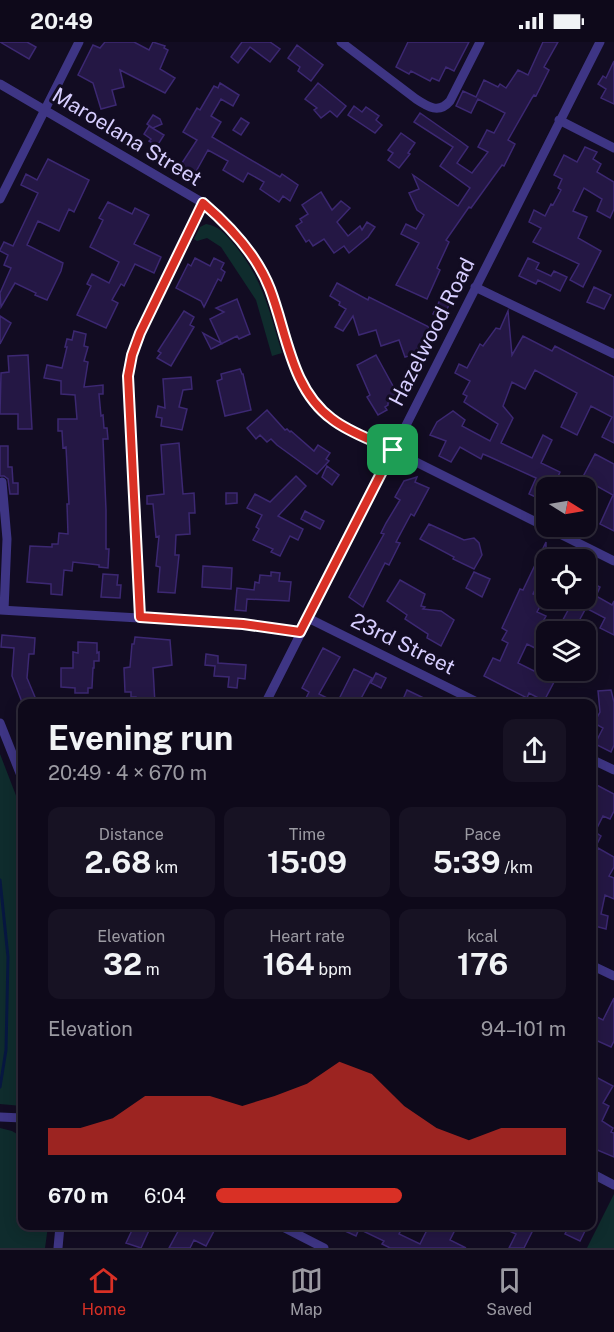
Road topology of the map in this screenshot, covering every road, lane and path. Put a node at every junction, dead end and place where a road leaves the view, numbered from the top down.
1 (79, 42) edge
2 (342, 42) edge
3 (480, 42) edge
4 (600, 42) edge
5 (0, 84) edge
6 (45, 110) junction
7 (559, 120) junction
8 (614, 148) edge
9 (0, 199) edge
10 (203, 203) junction
11 (475, 287) junction
12 (614, 354) edge
13 (393, 450) junction
14 (2, 482) dead end
15 (614, 561) edge
16 (2, 610) edge
17 (140, 617) junction
18 (308, 618) junction
19 (300, 632) junction
20 (267, 699) edge
21 (471, 699) edge
22 (0, 723) edge
23 (596, 761) edge
24 (18, 768) edge
25 (614, 770) edge
26 (596, 967) edge
27 (614, 976) edge
28 (4, 1117) edge
29 (18, 1125) edge
30 (596, 1176) edge
31 (614, 1185) edge
32 (60, 1230) edge
33 (289, 1230) edge
34 (58, 1248) edge
35 (324, 1248) edge

1 - 6 street
2 - 3 street
4 - 7 street, Hazelwood Road
5 - 6 street, Maroelana Street
6 - 9 street
6 - 10 street, Maroelana Street
7 - 8 street
7 - 11 street, Hazelwood Road
10 - 13 street, Maroelana Street
10 - 17 street
11 - 12 street
11 - 13 street, Hazelwood Road
13 - 15 street, Maroelana Street
13 - 18 street, Hazelwood Road
14 - 16 street
16 - 17 street
17 - 19 street
18 - 19 street, Hazelwood Road
18 - 21 street, 23rd Street
19 - 20 street, Hazelwood Road
22 - 24 street
23 - 25 street
26 - 27 street
28 - 29 street
30 - 31 street
32 - 34 street
33 - 35 street

